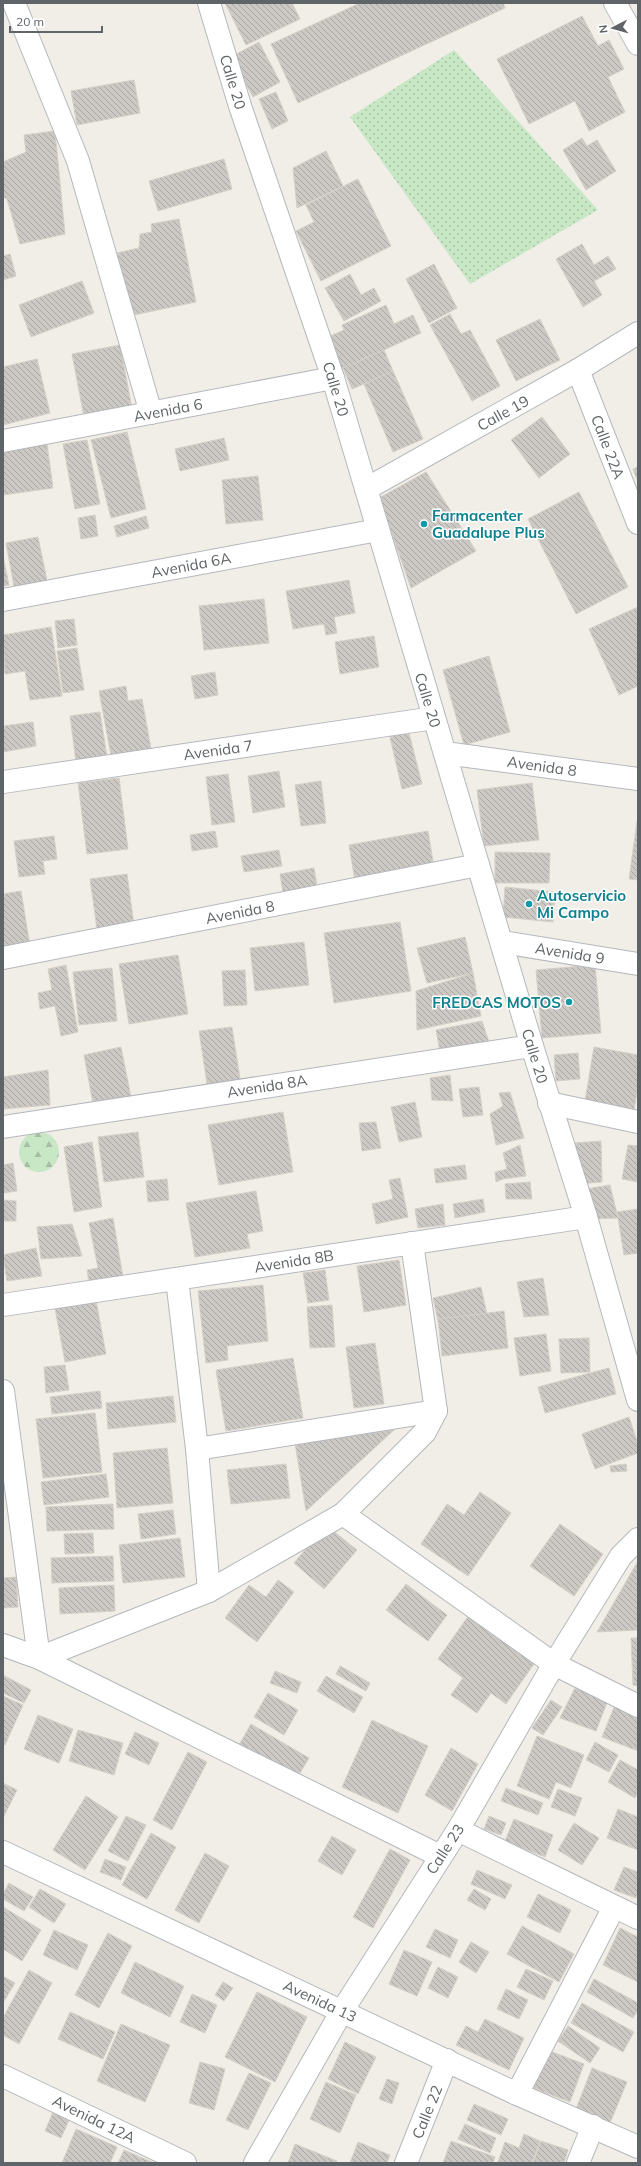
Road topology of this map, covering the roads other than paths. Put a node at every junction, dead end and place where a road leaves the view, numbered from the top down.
1 (14, 3) edge
2 (209, 3) edge
3 (615, 3) edge
4 (638, 44) edge
5 (638, 333) edge
6 (578, 370) junction
7 (333, 378) junction
8 (151, 413) junction
9 (3, 441) edge
10 (366, 489) junction
11 (638, 523) edge
12 (378, 530) junction
13 (3, 600) edge
14 (434, 718) junction
15 (445, 753) junction
16 (638, 779) edge
17 (3, 782) edge
18 (478, 865) junction
19 (502, 942) junction
20 (3, 958) edge
21 (638, 964) edge
22 (532, 1046) junction
23 (549, 1103) junction
24 (638, 1122) edge
25 (3, 1127) edge
26 (586, 1217) junction
27 (412, 1243) junction
28 (177, 1279) junction
29 (3, 1305) edge
30 (3, 1391) edge
31 (638, 1400) edge
32 (436, 1411) junction
33 (197, 1450) junction
34 (9, 1478) edge
35 (343, 1514) junction
36 (638, 1539) edge
37 (209, 1591) junction
38 (3, 1645) edge
39 (39, 1658) junction
40 (554, 1664) junction
41 (638, 1706) edge
42 (458, 1830) junction
43 (3, 1852) edge
44 (440, 1856) junction
45 (614, 1907) junction
46 (638, 1918) edge
47 (342, 2011) junction
48 (447, 2060) junction
49 (3, 2076) edge
50 (517, 2094) junction
51 (594, 2126) junction
52 (638, 2147) edge
53 (185, 2163) edge
54 (256, 2163) edge
55 (406, 2163) edge
56 (578, 2163) edge

1 - 8 street
2 - 7 street, Calle 20
3 - 4 street
5 - 6 street, Calle 19
6 - 10 street, Calle 19
6 - 11 street, Calle 22A
7 - 8 street, Avenida 6
7 - 10 street, Calle 20
8 - 9 street, Avenida 6
10 - 12 street, Calle 20
12 - 13 street, Avenida 6A
12 - 14 street, Calle 20
14 - 15 street, Calle 20
14 - 17 street, Avenida 7
15 - 16 street, Avenida 8
15 - 18 street, Calle 20
18 - 19 street, Calle 20
18 - 20 street, Avenida 8
19 - 21 street, Avenida 9
19 - 22 street, Calle 20
22 - 23 street, Calle 20
22 - 25 street, Avenida 8A
23 - 24 street
23 - 26 street, Calle 20
26 - 27 street, Avenida 8B
26 - 31 street, Calle 20
27 - 28 street, Avenida 8B
27 - 32 street
28 - 29 street, Avenida 8B
28 - 33 street
30 - 34 street
32 - 33 street
32 - 35 street
33 - 37 street
34 - 39 street
35 - 37 street
35 - 40 street
36 - 40 street, Calle 23
37 - 39 street
38 - 39 street
39 - 44 street
40 - 41 street
40 - 42 street, Calle 23
42 - 44 street, Calle 23
42 - 45 street
43 - 47 street, Avenida 13
44 - 47 street, Calle 23
45 - 46 street
45 - 50 street
47 - 48 street, Avenida 13
47 - 54 street, Calle 23
48 - 50 street, Avenida 13
48 - 55 street, Calle 22
49 - 53 street, Avenida 12A
50 - 51 street, Avenida 13
51 - 52 street, Avenida 13
51 - 56 street

